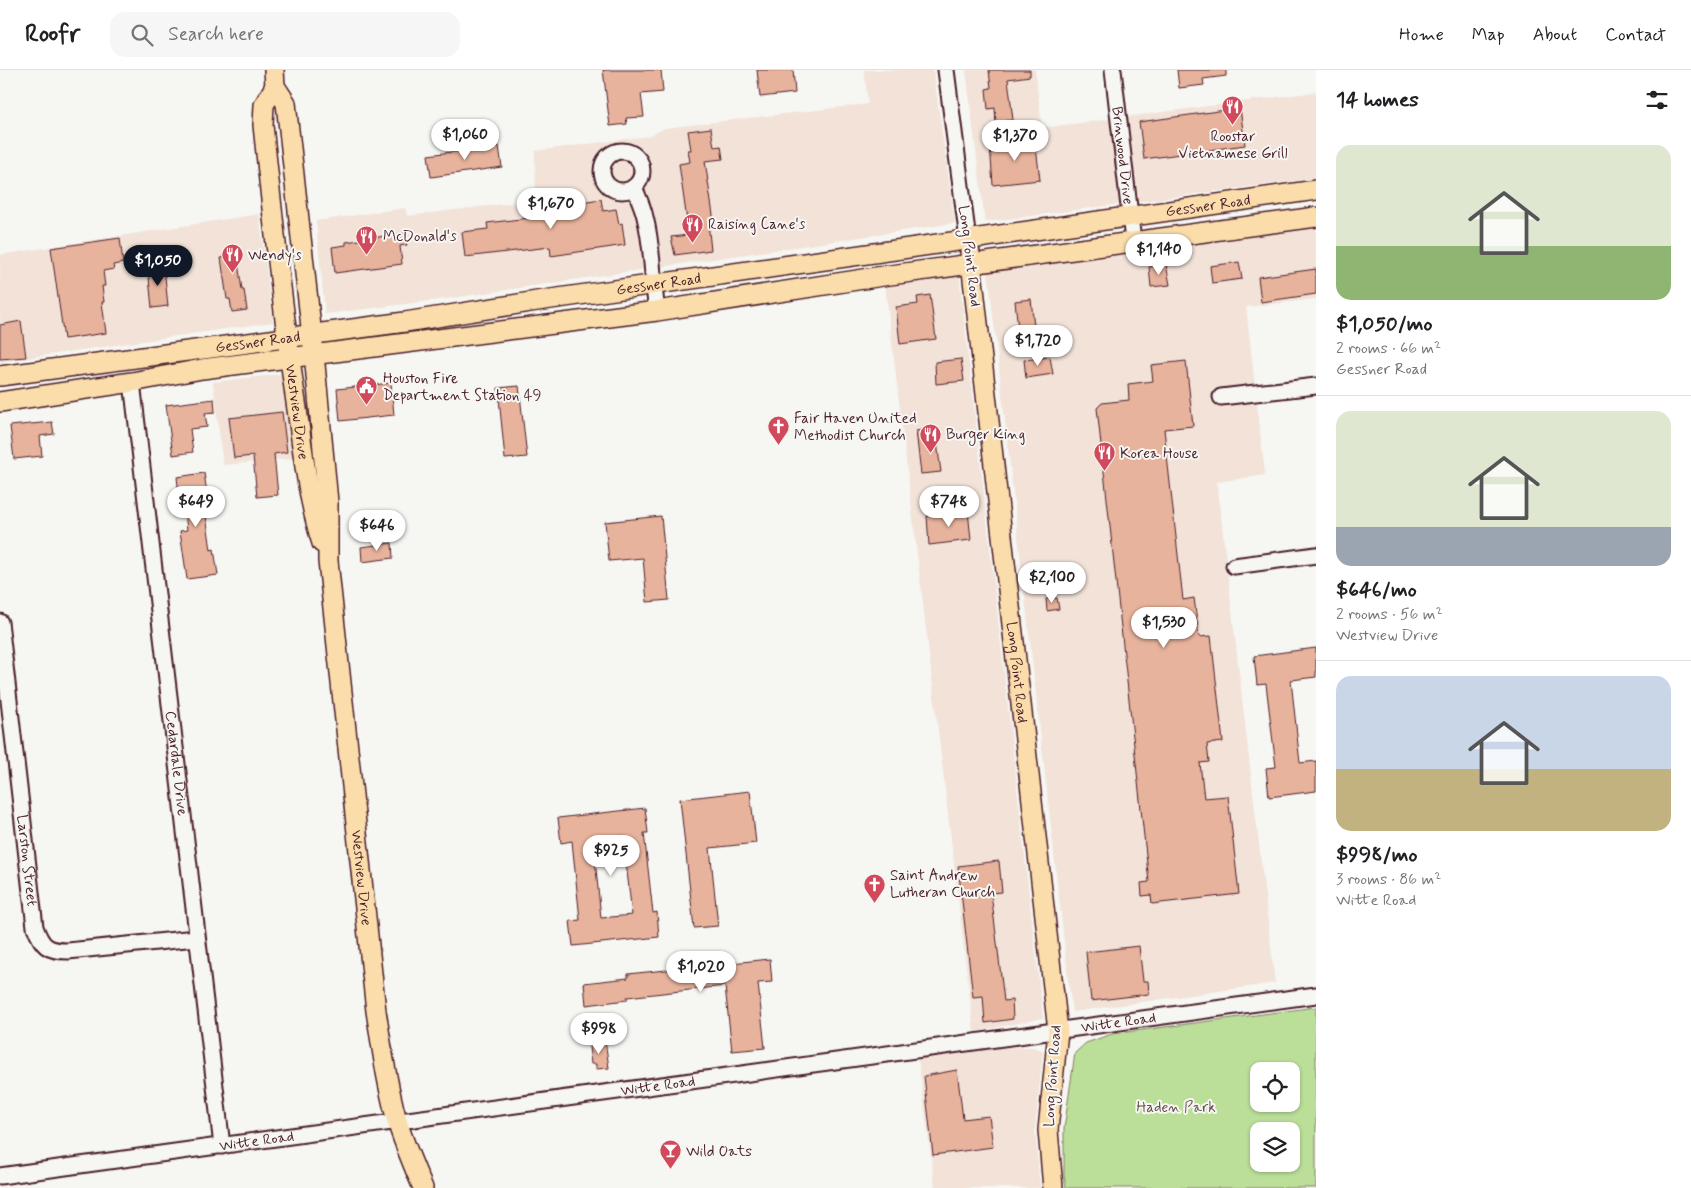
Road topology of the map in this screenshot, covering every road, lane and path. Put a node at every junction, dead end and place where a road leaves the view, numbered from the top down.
1 (946, 70) edge
2 (1113, 70) edge
3 (275, 78) edge
4 (634, 187) dead end
5 (1316, 190) edge
6 (1130, 216) junction
7 (1316, 217) edge
8 (968, 240) junction
9 (1132, 241) junction
10 (971, 264) junction
11 (653, 284) junction
12 (500, 306) junction
13 (657, 311) junction
14 (357, 329) junction
15 (504, 331) junction
16 (312, 335) junction
17 (287, 338) junction
18 (359, 348) junction
19 (314, 354) junction
20 (289, 357) junction
21 (0, 376) edge
22 (132, 382) junction
23 (1316, 386) edge
24 (1221, 397) dead end
25 (0, 402) edge
26 (1316, 555) edge
27 (328, 561) junction
28 (1234, 566) dead end
29 (0, 622) edge
30 (196, 938) junction
31 (1316, 996) edge
32 (1058, 1032) junction
33 (398, 1122) junction
34 (222, 1146) junction
35 (0, 1176) edge
36 (423, 1188) edge
37 (1053, 1188) edge

1 - 8 street, Long Point Road
2 - 6 street, Brinwood Drive
3 - 16 main road, Westview Drive
3 - 17 main road, Westview Drive
4 - 11 street
5 - 6 main road, Gessner Road
6 - 8 main road, Gessner Road
6 - 9 street, Brinwood Drive
7 - 9 main road, Gessner Road
8 - 10 main road, Long Point Road
8 - 11 main road, Gessner Road
9 - 10 main road, Gessner Road
10 - 13 main road, Gessner Road
10 - 32 main road, Long Point Road
11 - 12 main road, Gessner Road
11 - 13 street
12 - 14 main road, Gessner Road
12 - 15 main road
13 - 15 main road, Gessner Road
14 - 16 main road, Gessner Road
14 - 18 main road
15 - 18 main road, Gessner Road
16 - 17 main road, Gessner Road
16 - 19 main road, Westview Drive
17 - 20 main road, Westview Drive
17 - 21 main road, Gessner Road
18 - 19 main road, Gessner Road
19 - 20 main road, Gessner Road
19 - 27 main road, Westview Drive
20 - 22 main road, Gessner Road
20 - 27 main road, Westview Drive
22 - 25 main road, Gessner Road
22 - 30 street, Cedardale Drive
23 - 24 street
26 - 28 street
27 - 33 main road, Westview Drive
29 - 30 street, Larston Street
30 - 34 street, Cedardale Drive
31 - 32 street, Witte Road
32 - 33 street, Witte Road
32 - 37 main road, Long Point Road
33 - 34 street, Witte Road
33 - 36 main road, Westview Drive
34 - 35 street, Witte Road

